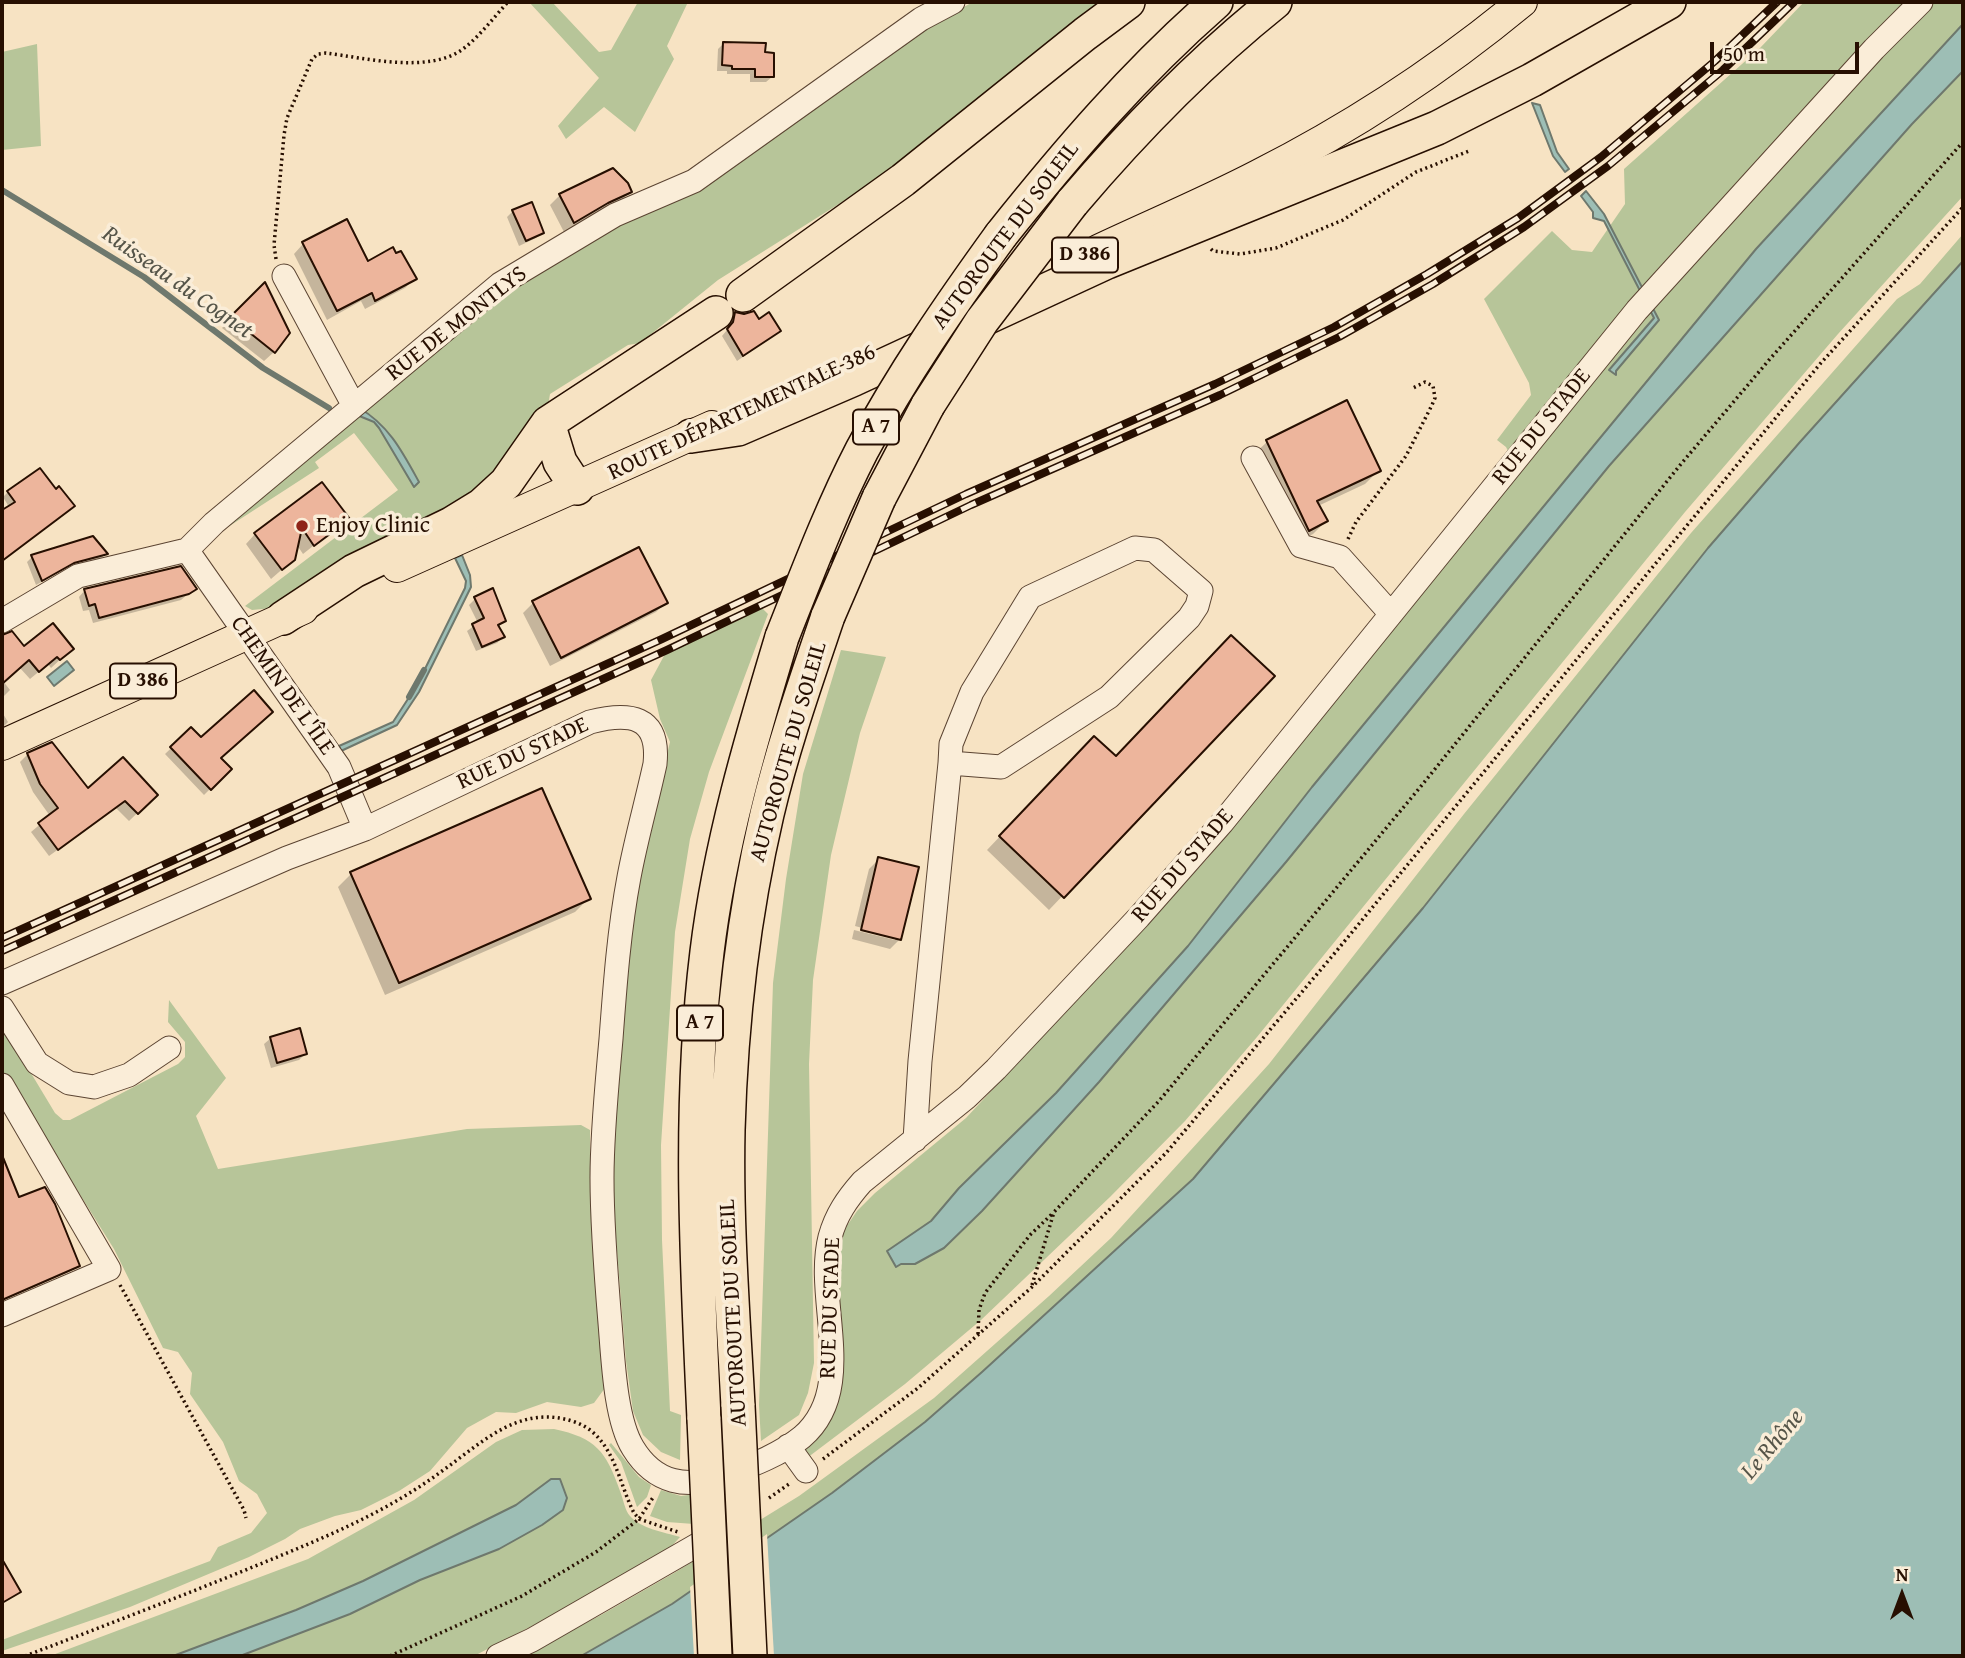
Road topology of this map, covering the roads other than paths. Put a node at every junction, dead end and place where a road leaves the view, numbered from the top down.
1 (953, 2) edge
2 (1128, 2) edge
3 (1216, 2) edge
4 (1275, 2) edge
5 (1522, 2) edge
6 (1669, 2) edge
7 (1921, 2) edge
8 (284, 276) road end
9 (354, 406) junction
10 (548, 423) junction
11 (691, 436) junction
12 (1252, 458) dead end
13 (577, 488) junction
14 (187, 551) junction
15 (1391, 614) junction
16 (283, 618) junction
17 (2, 621) edge
18 (245, 635) junction
19 (2, 745) edge
20 (950, 764) junction
21 (365, 829) junction
22 (2, 983) edge
23 (2, 1008) edge
24 (169, 1048) dead end
25 (2, 1085) edge
26 (915, 1140) junction
27 (2, 1315) edge
28 (788, 1446) junction
29 (806, 1471) road end
30 (704, 1541) road end
31 (498, 1656) edge
32 (715, 1656) edge
33 (750, 1656) edge

1 - 9 street, RUE DE MONTLYS
2 - 10 highway
3 - 32 highway, AUTOROUTE DU SOLEIL / A 7, bridge
4 - 33 highway, AUTOROUTE DU SOLEIL / A 7, bridge
5 - 11 main road, ROUTE DÉPARTEMENTALE 386 / D 386
6 - 11 highway
7 - 15 street, RUE DU STADE
8 - 9 street
9 - 14 street, RUE DE MONTLYS
10 - 13 highway
10 - 16 highway
11 - 13 main road, ROUTE DÉPARTEMENTALE 386 / D 386
12 - 15 street
13 - 16 main road, ROUTE DÉPARTEMENTALE 386 / D 386
14 - 17 street
14 - 18 street, CHEMIN DE L'ÎLE
15 - 26 street, RUE DU STADE
16 - 18 main road, ROUTE DÉPARTEMENTALE 386 / D 386
18 - 19 main road, ROUTE DÉPARTEMENTALE 386 / D 386
18 - 21 street, CHEMIN DE L'ÎLE
20 - 20 street
20 - 26 street
21 - 22 street, RUE DU STADE
21 - 28 street, RUE DU STADE
23 - 24 street
25 - 27 street
26 - 28 street, RUE DU STADE
28 - 29 street
30 - 31 street

